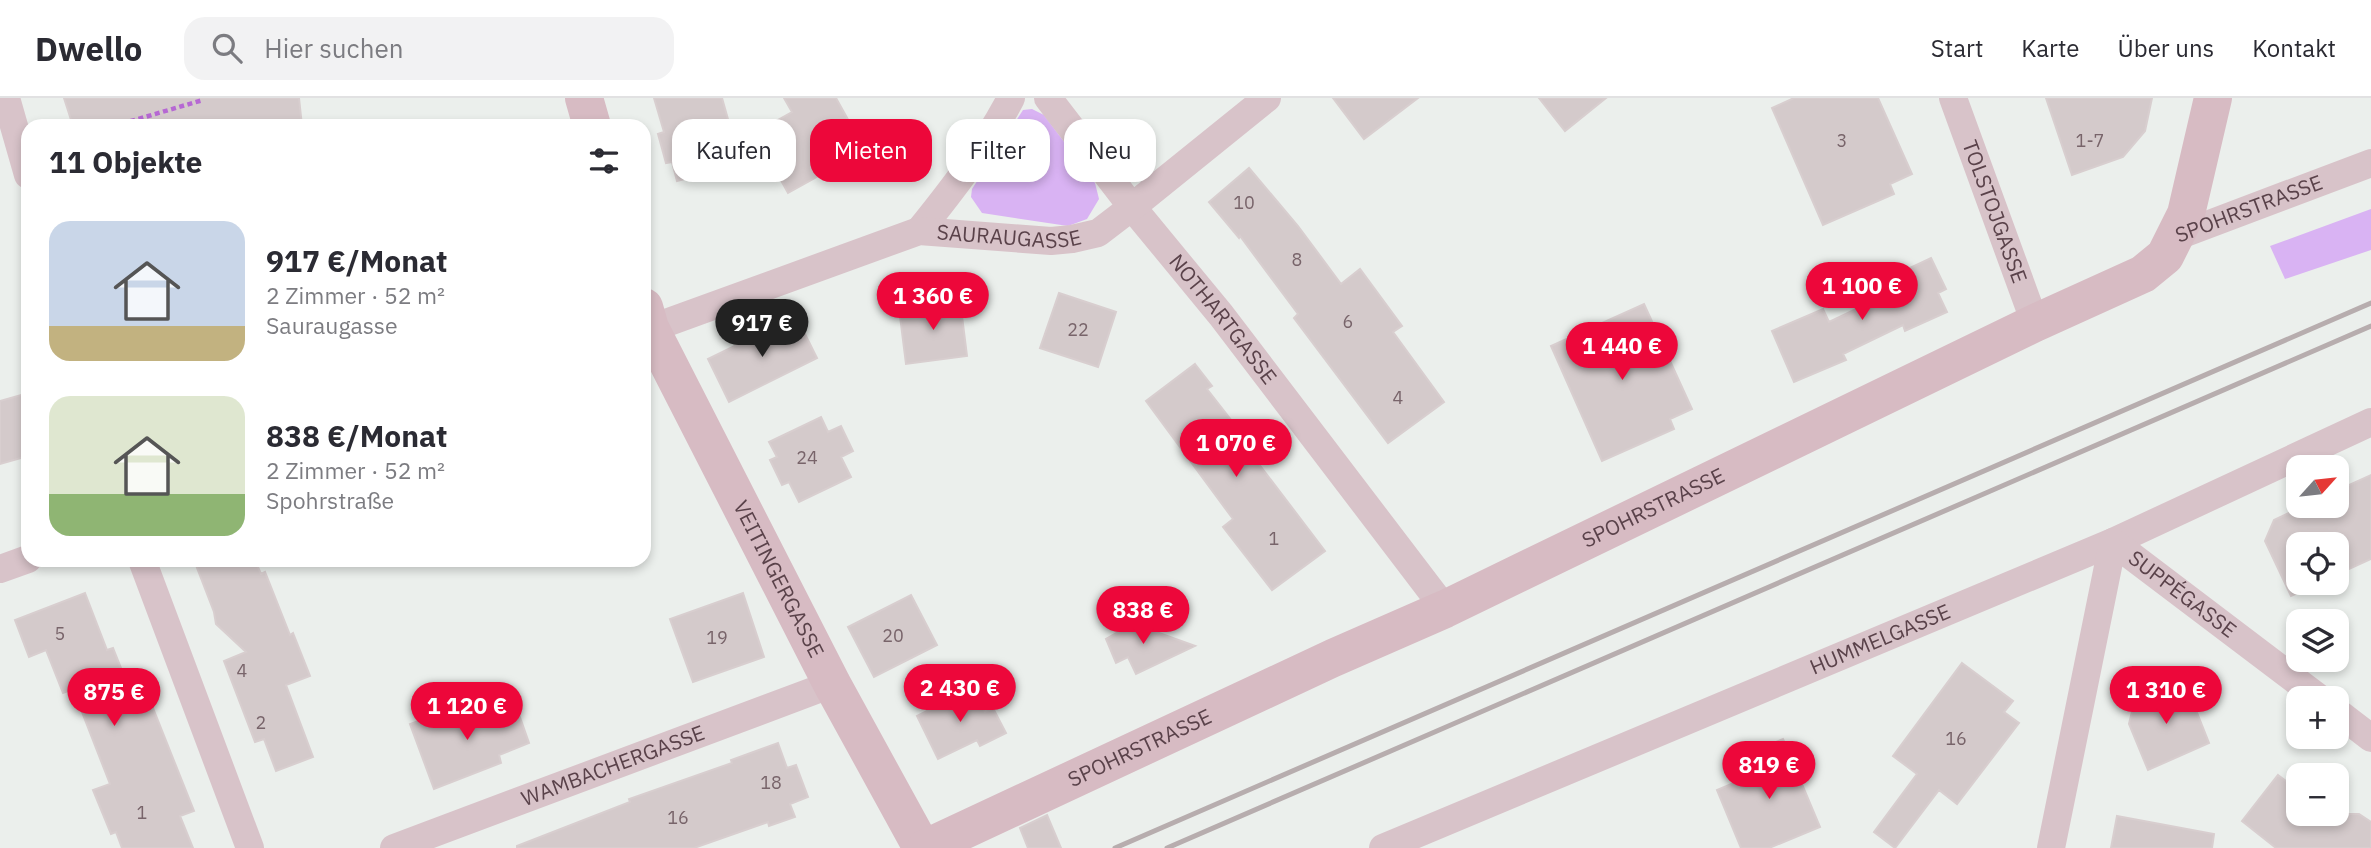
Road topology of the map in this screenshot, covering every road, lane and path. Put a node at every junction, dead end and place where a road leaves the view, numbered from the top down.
1 (6, 98) edge
2 (584, 98) edge
3 (1011, 98) edge
4 (1048, 98) edge
5 (1266, 98) edge
6 (1953, 98) edge
7 (2213, 98) edge
8 (203, 100) dead end
9 (138, 119) edge
10 (590, 119) edge
11 (21, 151) edge
12 (2371, 163) edge
13 (1132, 208) junction
14 (919, 231) junction
15 (2175, 237) junction
16 (651, 320) edge
17 (2035, 323) junction
18 (651, 332) edge
19 (2371, 422) edge
20 (2113, 542) junction
21 (21, 562) edge
22 (145, 567) edge
23 (0, 569) edge
24 (1446, 609) junction
25 (832, 684) junction
26 (2303, 686) edge
27 (2349, 721) edge
28 (2371, 737) edge
29 (250, 848) edge
30 (394, 848) edge
31 (924, 848) edge
32 (1383, 848) edge
33 (2051, 848) edge

1 - 11 street
2 - 10 street
3 - 14 street, SAURAUGASSE
4 - 13 street, NOTHARTGASSE
5 - 13 street, SAURAUGASSE
6 - 17 street, TOLSTOJGASSE
7 - 15 street
8 - 9 path
12 - 15 street, SPOHRSTRASSE
13 - 14 street, SAURAUGASSE
13 - 24 street, NOTHARTGASSE
14 - 16 street, SAURAUGASSE
15 - 17 street, SPOHRSTRASSE
17 - 24 street, SPOHRSTRASSE
18 - 25 street, VEITINGERGASSE
19 - 20 street, HUMMELGASSE
20 - 26 street, SUPPÉGASSE
20 - 32 street, HUMMELGASSE
20 - 33 street
21 - 23 street
22 - 29 street
24 - 31 street, SPOHRSTRASSE
25 - 30 street, WAMBACHERGASSE
25 - 31 street, VEITINGERGASSE
27 - 28 street

